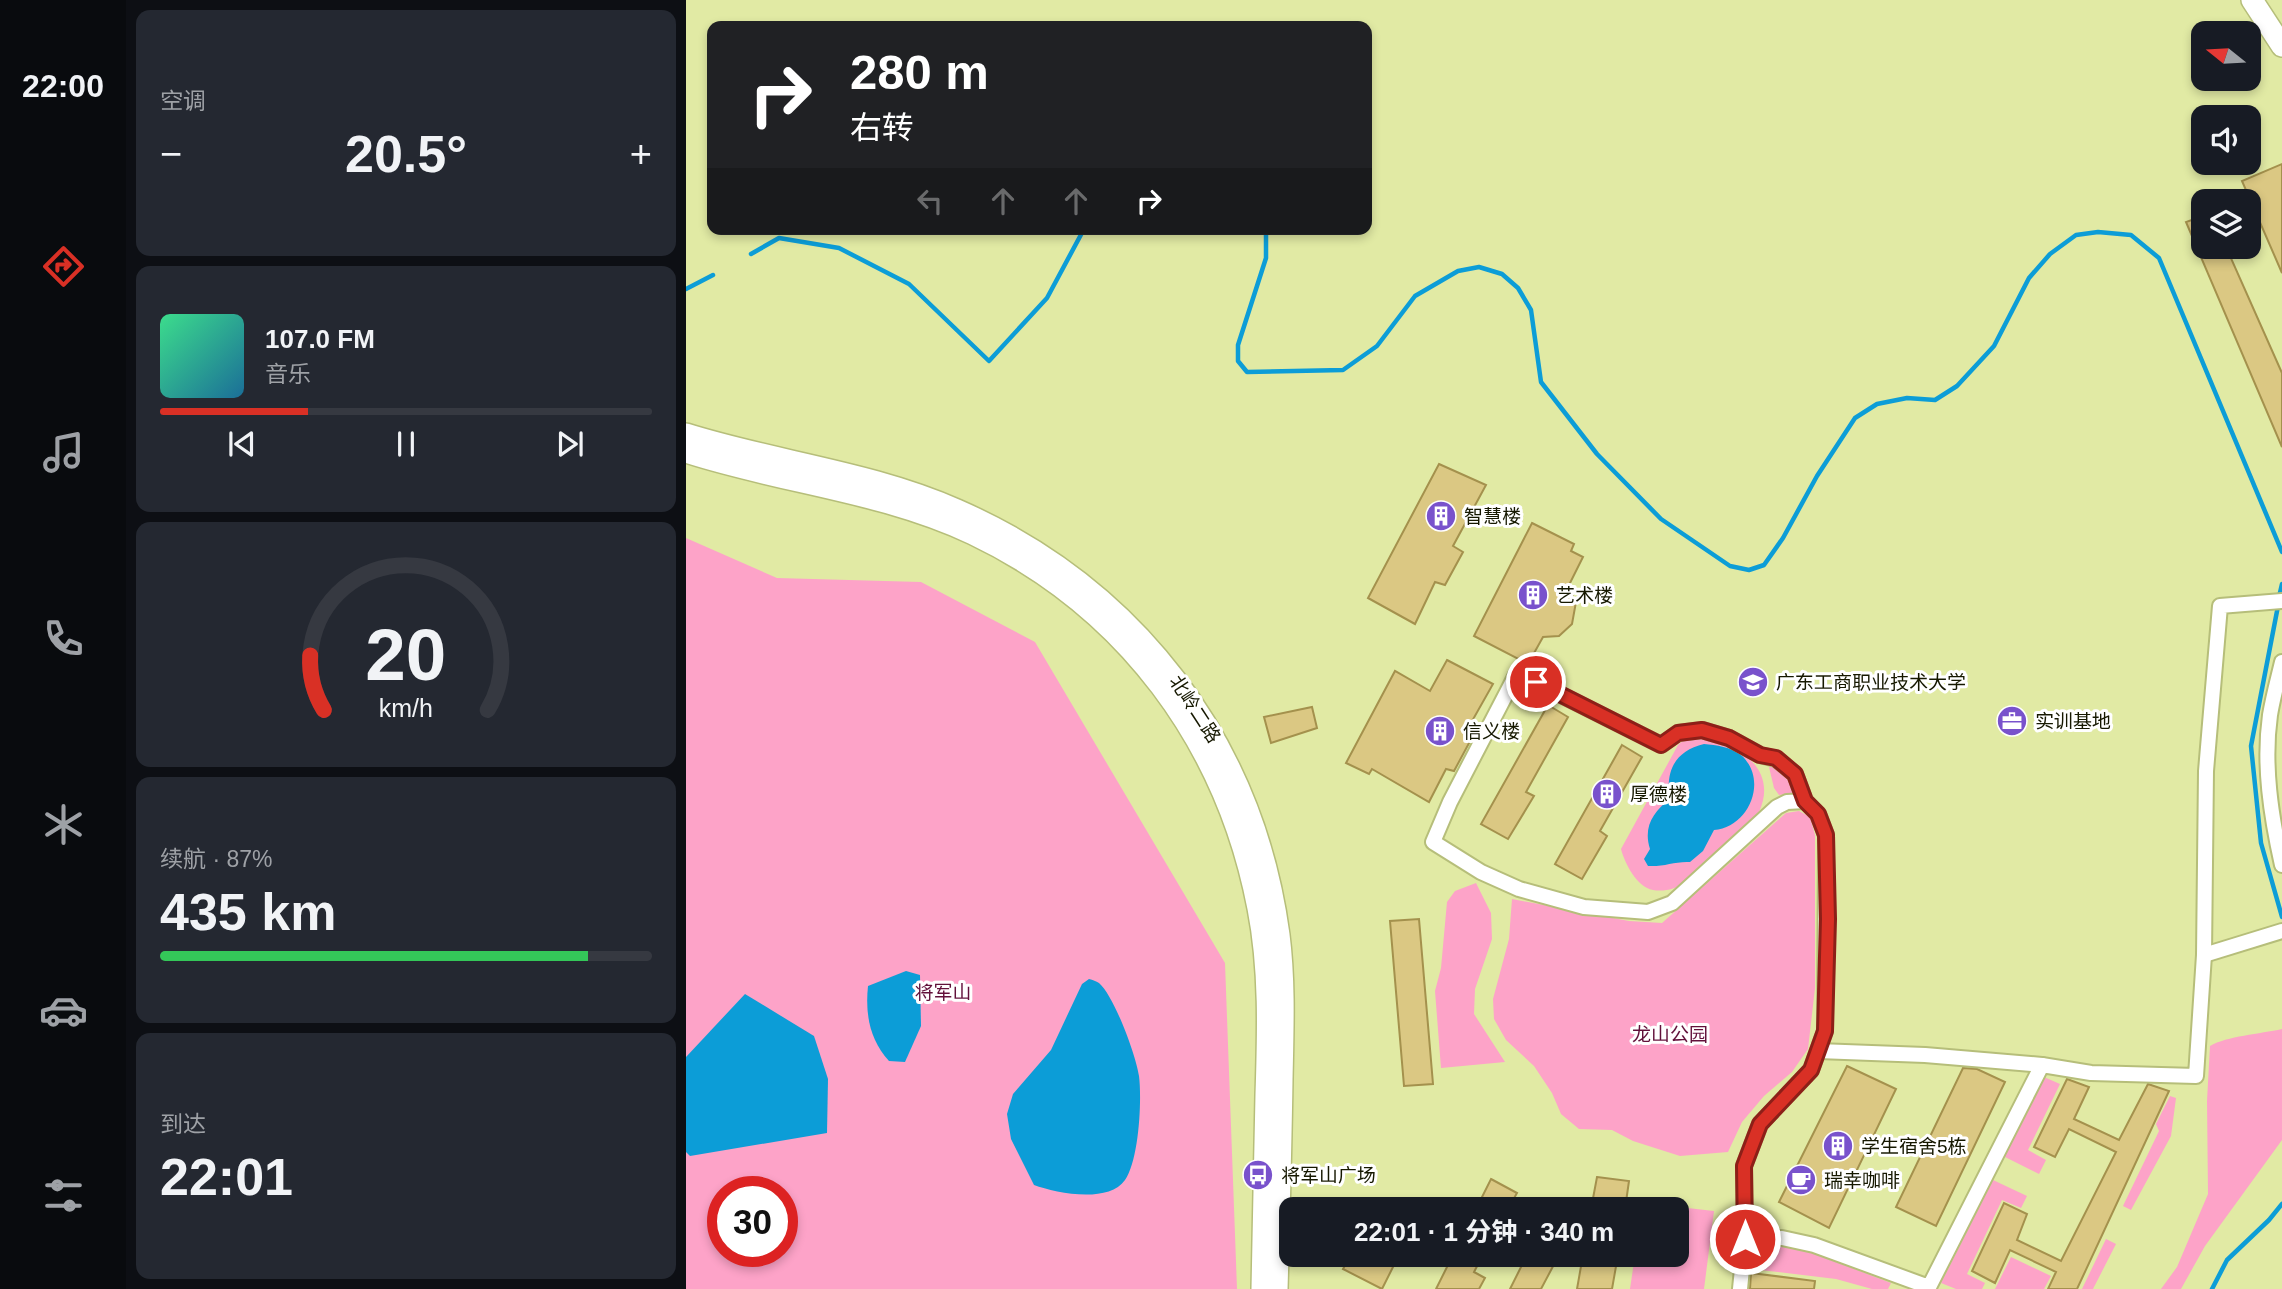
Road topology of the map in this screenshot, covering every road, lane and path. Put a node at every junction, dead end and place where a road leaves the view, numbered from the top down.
1 (2252, 0) edge
2 (2282, 46) edge
3 (686, 434) edge
4 (686, 452) edge
5 (2282, 601) edge
6 (2282, 662) edge
7 (1805, 801) junction
8 (2282, 865) edge
9 (2282, 931) edge
10 (2204, 955) junction
11 (1818, 1051) junction
12 (2042, 1065) junction
13 (1745, 1239) junction
14 (1262, 1289) edge
15 (1277, 1289) edge
16 (1740, 1289) edge

1 - 2 street
3 - 15 street, 北岭二路
4 - 14 street, 北岭二路
5 - 10 street
6 - 8 street
7 - 7 street
7 - 11 street
9 - 10 street
10 - 12 street
11 - 12 street
11 - 13 street
12 - 13 street
13 - 16 street

